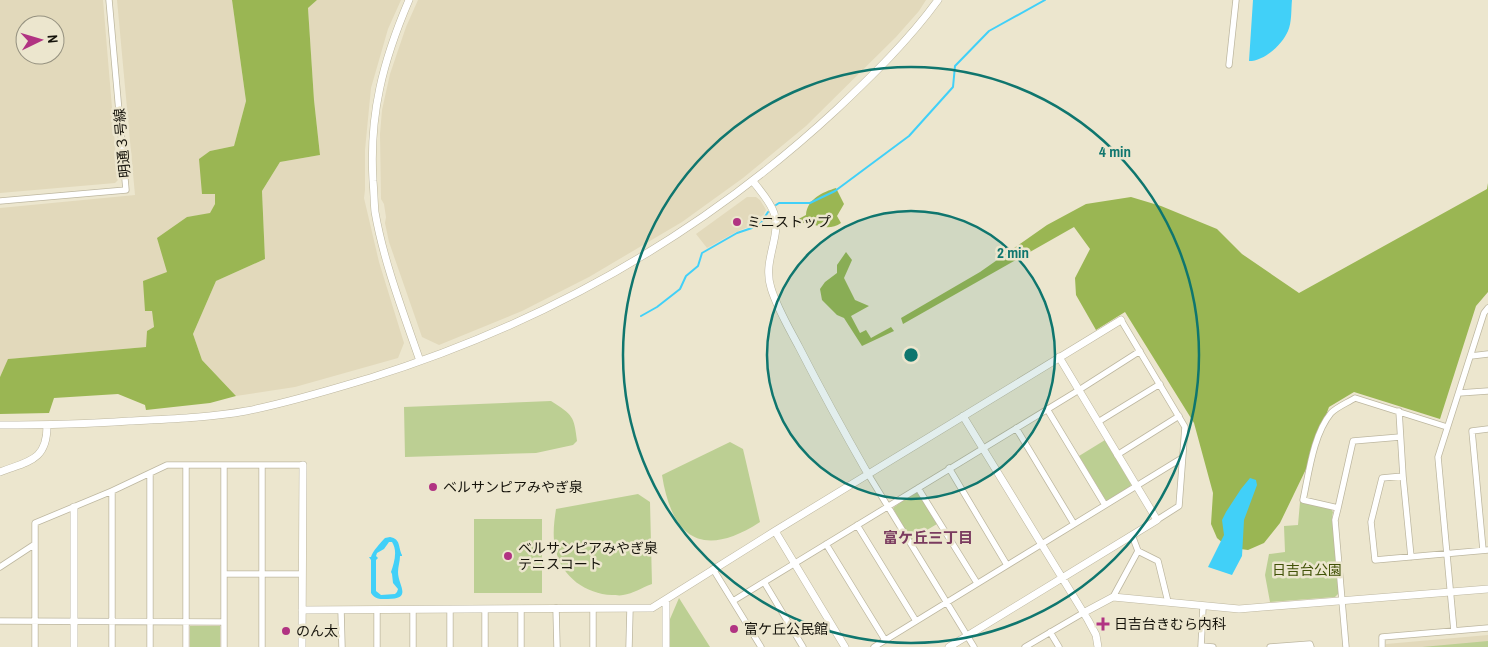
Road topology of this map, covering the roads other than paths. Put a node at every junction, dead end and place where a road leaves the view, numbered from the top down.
1 (110, 0) edge
2 (409, 0) edge
3 (938, 0) edge
4 (1236, 0) edge
5 (1229, 65) dead end
6 (753, 181) junction
7 (0, 201) edge
8 (1488, 308) edge
9 (1121, 320) joint
10 (1140, 351) junction
11 (1488, 354) edge
12 (1471, 356) junction
13 (1060, 357) junction
14 (420, 361) junction
15 (1160, 384) junction
16 (1078, 390) junction
17 (1488, 390) edge
18 (1458, 393) junction
19 (1047, 409) junction
20 (1399, 411) junction
21 (964, 416) junction
22 (1179, 416) junction
23 (1098, 422) junction
24 (0, 425) edge
25 (47, 426) junction
26 (1447, 427) junction
27 (1016, 428) junction
28 (1488, 429) edge
29 (1400, 437) junction
30 (982, 448) junction
31 (1118, 454) junction
32 (1182, 458) junction
33 (224, 465) junction
34 (262, 465) junction
35 (303, 465) joint
36 (186, 466) junction
37 (949, 468) junction
38 (0, 472) edge
39 (150, 473) junction
40 (868, 474) junction
41 (1403, 476) junction
42 (1136, 486) junction
43 (918, 488) junction
44 (112, 491) junction
45 (1105, 505) junction
46 (887, 506) junction
47 (74, 507) junction
48 (1338, 508) junction
49 (1157, 520) junction
50 (1074, 524) junction
51 (857, 525) junction
52 (775, 531) junction
53 (1132, 535) junction
54 (35, 544) junction
55 (826, 544) junction
56 (1041, 544) junction
57 (1485, 550) edge
58 (1138, 551) junction
59 (1446, 553) junction
60 (1411, 556) junction
61 (794, 563) junction
62 (1007, 565) junction
63 (0, 566) edge
64 (713, 569) junction
65 (224, 574) junction
66 (262, 574) junction
67 (302, 574) junction
68 (1062, 578) junction
69 (764, 582) junction
70 (977, 583) junction
71 (1488, 589) edge
72 (1449, 592) junction
73 (1113, 597) junction
74 (666, 600) junction
75 (733, 601) junction
76 (947, 602) junction
77 (1168, 602) junction
78 (1342, 602) junction
79 (1203, 607) junction
80 (556, 608) junction
81 (593, 608) junction
82 (630, 608) junction
83 (450, 609) junction
84 (485, 609) junction
85 (521, 609) junction
86 (302, 610) junction
87 (341, 610) junction
88 (377, 610) junction
89 (413, 610) junction
90 (1083, 613) junction
91 (0, 621) edge
92 (35, 621) junction
93 (916, 621) junction
94 (74, 622) junction
95 (112, 622) junction
96 (150, 622) junction
97 (186, 622) junction
98 (224, 622) junction
99 (1488, 628) edge
100 (1454, 631) junction
101 (1050, 632) junction
102 (967, 636) junction
103 (885, 640) junction
104 (1201, 646) edge
105 (35, 647) edge
106 (74, 647) edge
107 (112, 647) edge
108 (150, 647) edge
109 (186, 647) edge
110 (224, 647) edge
111 (262, 647) edge
112 (302, 647) edge
113 (342, 647) edge
114 (377, 647) edge
115 (413, 647) edge
116 (450, 647) edge
117 (485, 647) edge
118 (521, 647) edge
119 (557, 647) edge
120 (593, 647) edge
121 (629, 647) edge
122 (666, 647) edge
123 (761, 647) edge
124 (803, 647) edge
125 (845, 647) edge
126 (874, 647) edge
127 (949, 647) edge
128 (974, 647) edge
129 (1025, 647) edge
130 (1059, 647) edge
131 (1098, 647) edge
132 (1213, 647) edge
133 (1270, 647) edge
134 (1310, 647) edge
135 (1346, 647) edge
136 (1382, 647) edge

1 - 7 street, 明通３号線
2 - 14 street
3 - 6 street
4 - 5 street
6 - 14 street
6 - 40 street
8 - 12 street
9 - 10 street
9 - 13 street
10 - 15 street
10 - 16 street
11 - 12 street
12 - 18 street
13 - 16 street
13 - 21 street
14 - 25 street
15 - 22 street
15 - 23 street
16 - 19 street
16 - 23 street
17 - 18 street
18 - 26 street
19 - 27 street
19 - 45 street
20 - 26 street
20 - 29 street
20 - 48 street
21 - 30 street
21 - 40 street
22 - 31 street
22 - 32 street
23 - 31 street
24 - 25 street
25 - 38 street
26 - 59 street
27 - 30 street
27 - 50 street
28 - 57 street
29 - 41 street
29 - 48 street
30 - 37 street
30 - 56 street
31 - 42 street
32 - 42 street
32 - 49 street
33 - 34 street
33 - 36 street
33 - 65 street
34 - 35 street
34 - 66 street
35 - 67 street
36 - 39 street
36 - 97 street
37 - 43 street
37 - 62 street
39 - 44 street
39 - 96 street
40 - 46 street
40 - 52 street
41 - 60 street
41 - 60 street
42 - 45 street
42 - 49 street
43 - 46 street
43 - 70 street
44 - 47 street
44 - 95 street
45 - 50 street
46 - 51 street
46 - 76 street
47 - 54 street
47 - 94 street
48 - 78 street
49 - 53 street
50 - 56 street
51 - 55 street
51 - 93 street
52 - 61 street
52 - 64 street
53 - 58 street
53 - 68 street
54 - 63 street
54 - 92 street
55 - 61 street
55 - 103 street
56 - 62 street
56 - 68 street
57 - 59 street
58 - 73 street
58 - 77 street
59 - 60 street
59 - 72 street
61 - 69 street
61 - 125 street
62 - 70 street
64 - 74 street
64 - 75 street
65 - 66 street
65 - 98 street
66 - 67 street
66 - 111 street
67 - 86 street
68 - 90 street
68 - 102 street
69 - 75 street
69 - 124 street
70 - 76 street
71 - 72 street
72 - 78 street
72 - 100 street
73 - 77 street
73 - 90 street
74 - 82 street
74 - 122 street
75 - 123 street
76 - 93 street
76 - 102 street
77 - 79 street
78 - 79 street
78 - 135 street
79 - 104 street
80 - 81 street
80 - 85 street
80 - 119 street
81 - 82 street
81 - 120 street
82 - 121 street
83 - 84 street
83 - 89 street
83 - 116 street
84 - 85 street
84 - 117 street
85 - 118 street
86 - 87 street
86 - 112 street
87 - 88 street
87 - 113 street
88 - 89 street
88 - 114 street
89 - 115 street
90 - 101 street
90 - 131 street
91 - 92 street
92 - 94 street
92 - 105 street
93 - 103 street
94 - 95 street
94 - 106 street
95 - 96 street
95 - 107 street
96 - 97 street
96 - 108 street
97 - 98 street
97 - 109 street
98 - 110 street
99 - 100 street
100 - 136 street
101 - 129 street
101 - 130 street
102 - 127 street
102 - 128 street
103 - 126 street
104 - 132 street
133 - 134 street

